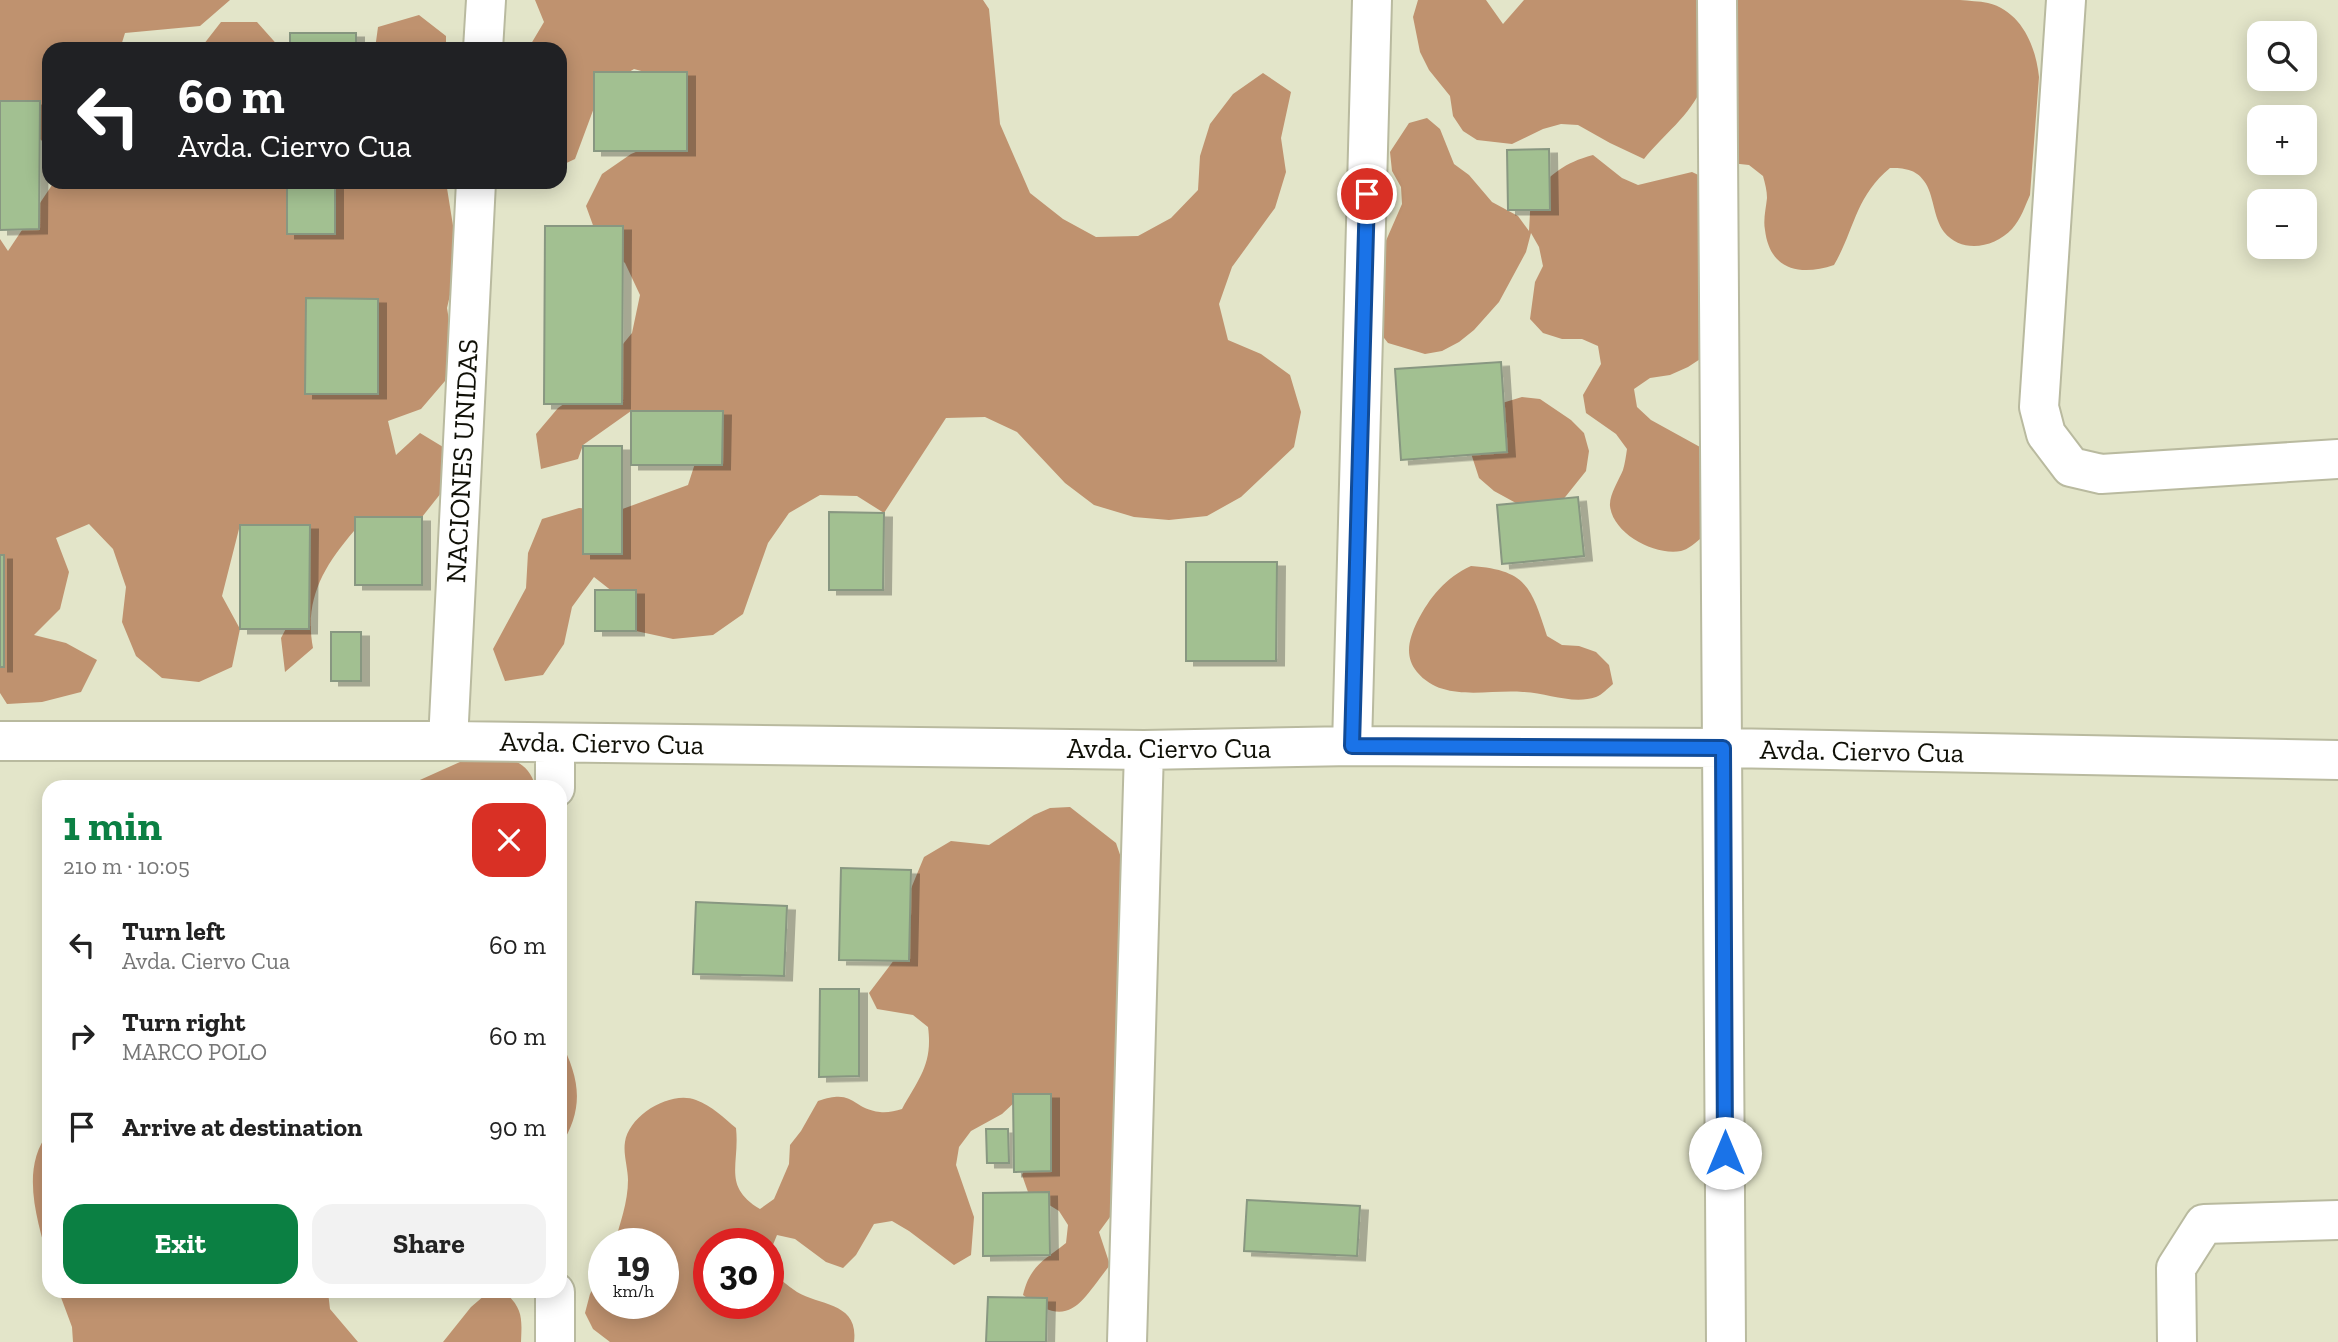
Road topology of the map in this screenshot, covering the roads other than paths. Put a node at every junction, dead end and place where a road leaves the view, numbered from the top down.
1 (485, 0) edge
2 (1372, 0) edge
3 (1717, 0) edge
4 (2066, 0) edge
5 (483, 42) edge
6 (476, 189) edge
7 (2338, 459) edge
8 (0, 741) edge
9 (448, 741) junction
10 (555, 743) junction
11 (1352, 746) junction
12 (1723, 748) junction
13 (1144, 750) junction
14 (2338, 760) edge
15 (555, 780) edge
16 (2338, 1220) edge
17 (555, 1298) edge
18 (555, 1342) edge
19 (1127, 1342) edge
20 (1726, 1342) edge
21 (2177, 1342) edge

1 - 5 street
2 - 11 street
3 - 12 street
4 - 7 street
6 - 9 street, NACIONES UNIDAS
8 - 9 street, Avda. Ciervo Cua
9 - 10 street, Avda. Ciervo Cua
10 - 13 street, Avda. Ciervo Cua
10 - 15 street
11 - 12 street, Avda. Ciervo Cua
11 - 13 street, Avda. Ciervo Cua
12 - 14 street, Avda. Ciervo Cua
12 - 20 street
13 - 19 street
16 - 21 street
17 - 18 street

